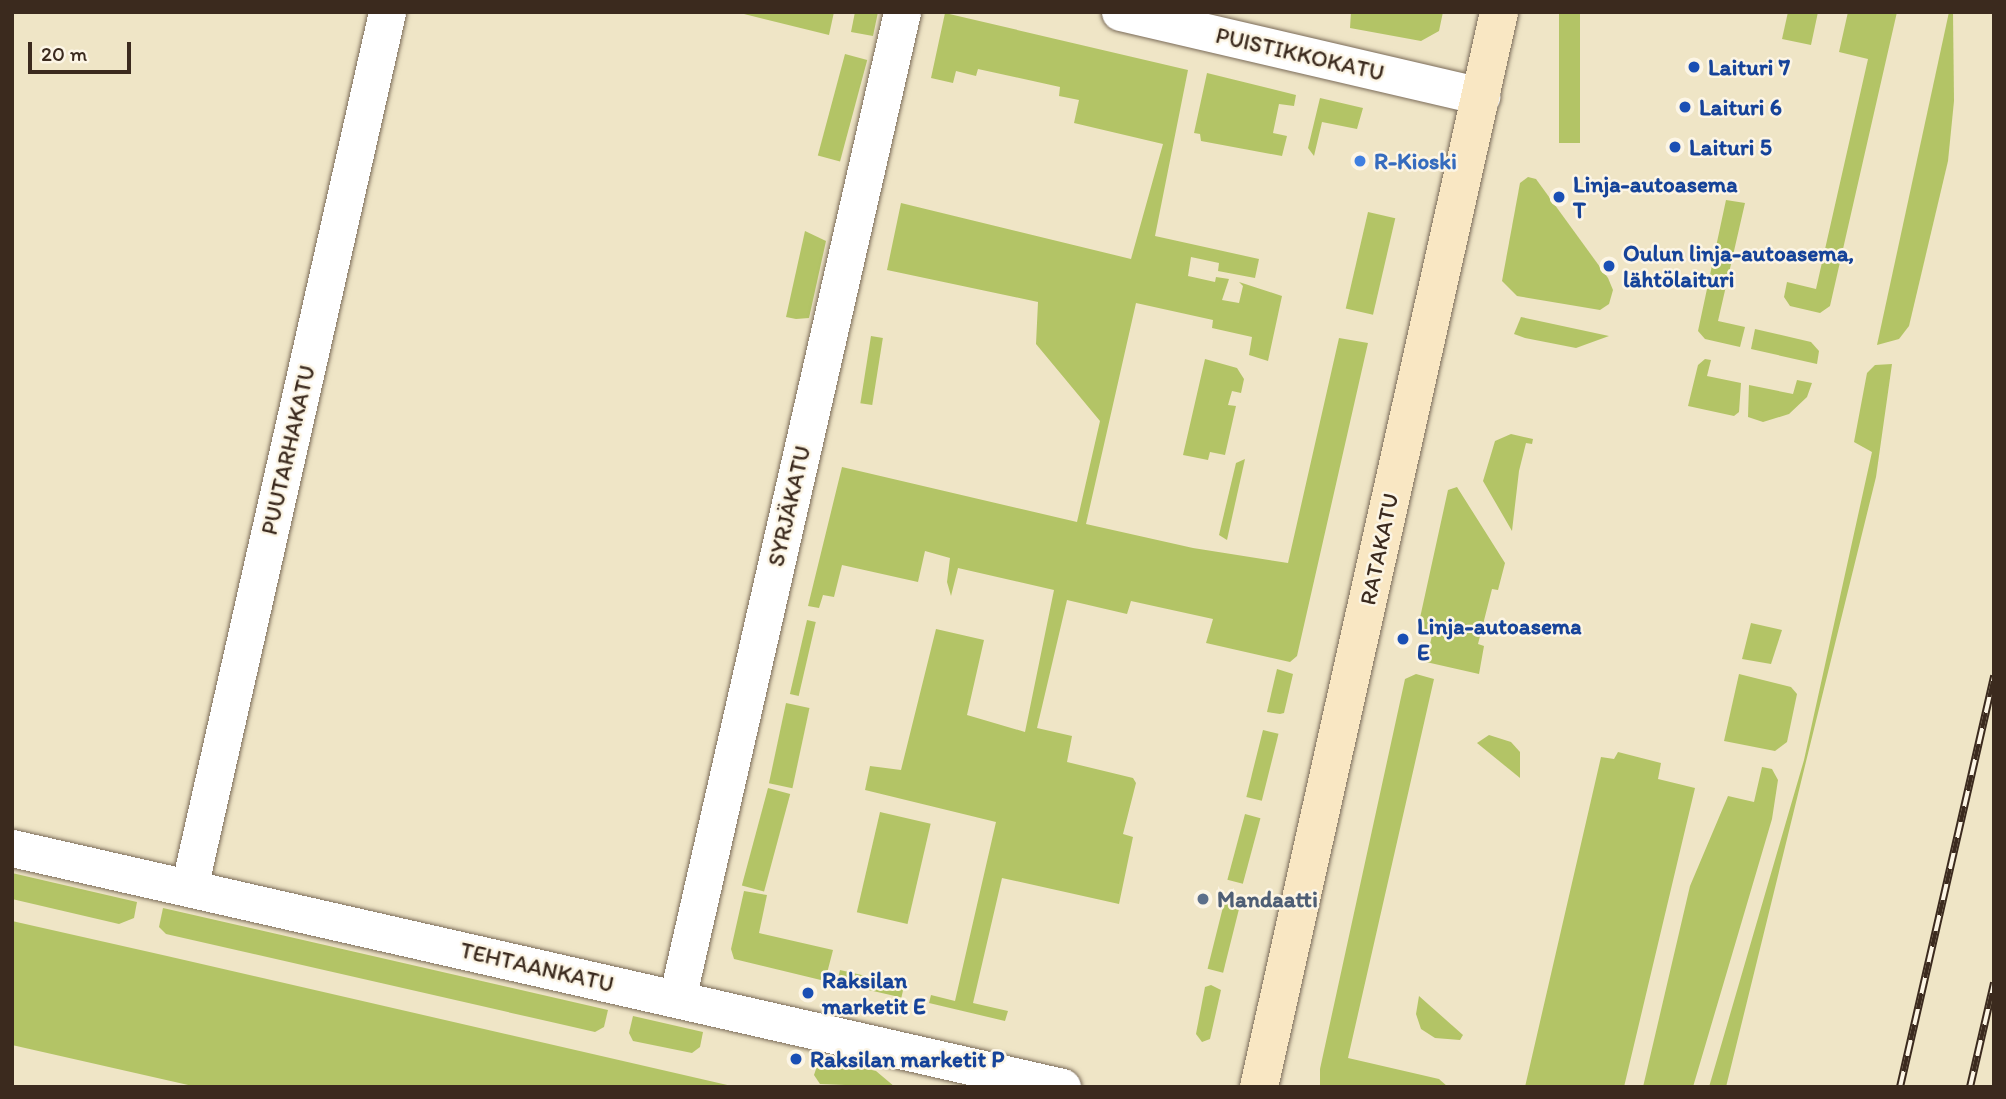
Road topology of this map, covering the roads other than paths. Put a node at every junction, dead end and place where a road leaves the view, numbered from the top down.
1 (387, 12) edge
2 (902, 12) edge
3 (1120, 12) edge
4 (1499, 12) edge
5 (1481, 96) junction
6 (12, 848) edge
7 (189, 888) junction
8 (677, 999) junction
9 (1062, 1087) edge
10 (1259, 1087) edge

1 - 7 street, PUUTARHAKATU
2 - 8 street, SYRJÄKATU
3 - 5 street, PUISTIKKOKATU
4 - 5 street, RATAKATU
5 - 10 street, RATAKATU
6 - 7 street, TEHTAANKATU
7 - 8 street, TEHTAANKATU
8 - 9 street, TEHTAANKATU

